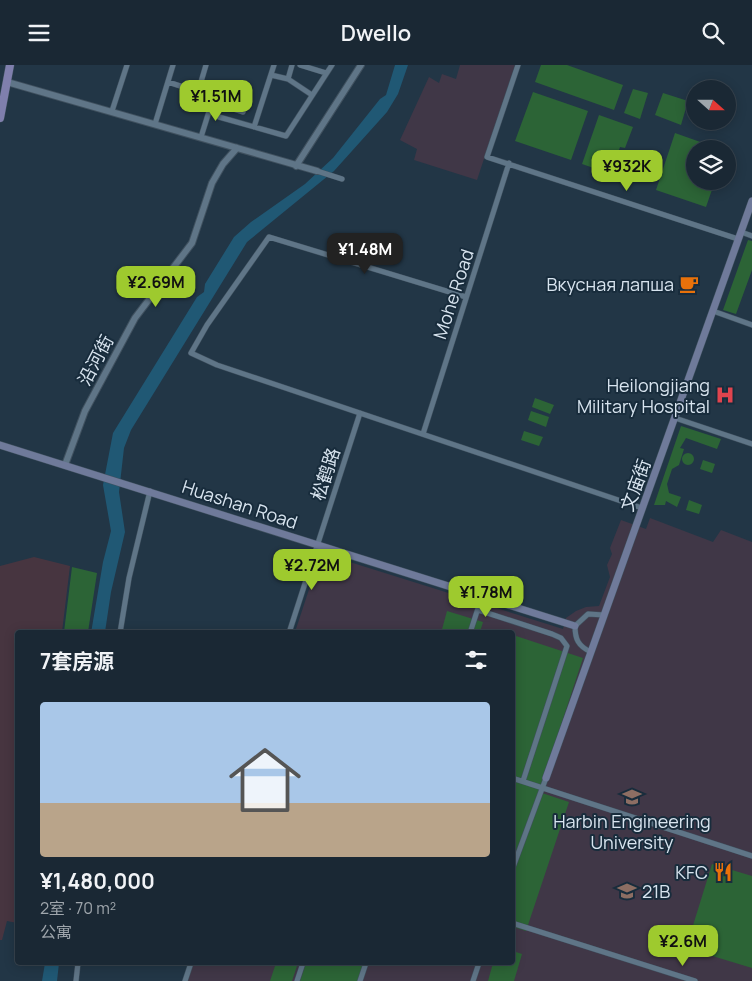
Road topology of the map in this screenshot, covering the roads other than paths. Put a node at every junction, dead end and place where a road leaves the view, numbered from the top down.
1 (10, 65) edge
2 (127, 65) edge
3 (173, 65) edge
4 (206, 65) edge
5 (274, 65) edge
6 (292, 65) edge
7 (300, 65) edge
8 (332, 65) edge
9 (518, 65) edge
10 (358, 66) edge
11 (326, 73) junction
12 (271, 75) junction
13 (288, 79) junction
14 (7, 82) junction
15 (168, 82) junction
16 (198, 92) junction
17 (312, 95) junction
18 (212, 101) junction
19 (112, 111) junction
20 (243, 111) dead end
21 (220, 117) dead end
22 (0, 118) edge
23 (155, 124) junction
24 (254, 127) junction
25 (201, 137) junction
26 (237, 148) junction
27 (509, 163) junction
28 (296, 165) junction
29 (316, 171) joint
30 (342, 179) dead end
31 (752, 201) edge
32 (740, 236) junction
33 (752, 236) edge
34 (466, 297) junction
35 (713, 311) junction
36 (752, 325) edge
37 (360, 413) junction
38 (675, 418) junction
39 (423, 434) junction
40 (752, 444) edge
41 (0, 445) edge
42 (65, 465) junction
43 (150, 491) junction
44 (642, 509) junction
45 (317, 544) junction
46 (482, 596) junction
47 (478, 609) junction
48 (604, 615) junction
49 (575, 625) junction
50 (120, 630) edge
51 (289, 630) edge
52 (471, 630) edge
53 (591, 652) junction
54 (546, 778) joint
55 (515, 779) edge
56 (523, 781) junction
57 (542, 788) junction
58 (752, 856) edge
59 (515, 863) edge
60 (515, 924) edge
61 (78, 965) edge
62 (190, 965) edge
63 (302, 965) edge
64 (365, 965) edge
65 (479, 965) edge
66 (76, 981) edge
67 (185, 981) edge
68 (297, 981) edge
69 (360, 981) edge
70 (473, 981) edge
71 (695, 981) edge

1 - 14 main road
2 - 19 street
3 - 15 street
4 - 16 street
5 - 12 street
6 - 13 street
7 - 11 street
8 - 11 street
9 - 27 street
10 - 28 street
11 - 17 street
12 - 13 street
12 - 24 street
13 - 17 street
14 - 19 street
14 - 22 main road
15 - 16 street
15 - 23 street
16 - 18 street
17 - 24 street
18 - 20 street
18 - 25 street
19 - 23 street
21 - 24 street
23 - 25 street
25 - 26 street
26 - 28 street
26 - 42 street, 沿河街
27 - 32 street
27 - 34 street, Mohe Road
28 - 29 street
29 - 30 street
31 - 32 main road, 文庙街
32 - 33 street
32 - 35 main road, 文庙街
34 - 37 street
34 - 39 street, Mohe Road
35 - 36 street
35 - 38 main road, 文庙街
37 - 39 street
37 - 45 street, 松鹤路
38 - 40 street
38 - 44 main road, 文庙街
39 - 44 street
41 - 42 main road, Huashan Road
42 - 43 main road, Huashan Road
43 - 45 main road, Huashan Road
43 - 50 street
44 - 48 main road, 文庙街
45 - 46 main road, Huashan Road
45 - 51 street, 松鹤路
46 - 47 street
46 - 49 main road, Huashan Road
47 - 52 street
47 - 56 street
48 - 49 street
48 - 53 main road, 文庙街
49 - 53 street
53 - 54 main road, 文庙街
54 - 57 street
55 - 56 street
56 - 57 street
57 - 58 street
57 - 59 street
60 - 71 street
61 - 66 street
62 - 67 street
63 - 68 street
64 - 69 street
65 - 70 street

